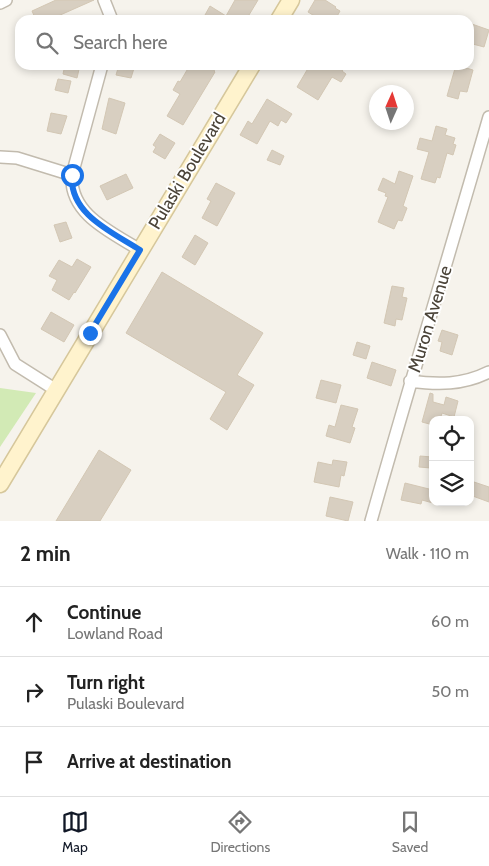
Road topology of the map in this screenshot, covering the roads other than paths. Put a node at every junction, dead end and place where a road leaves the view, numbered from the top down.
1 (6, 0) edge
2 (104, 0) edge
3 (291, 0) edge
4 (0, 3) edge
5 (110, 15) edge
6 (282, 15) edge
7 (101, 70) edge
8 (249, 70) edge
9 (489, 117) edge
10 (0, 157) edge
11 (72, 175) junction
12 (140, 250) junction
13 (0, 335) edge
14 (489, 372) edge
15 (410, 381) junction
16 (56, 390) junction
17 (0, 484) edge
18 (371, 521) edge

1 - 4 street
2 - 5 street
3 - 6 main road
7 - 11 street
8 - 12 main road, Pulaski Boulevard
9 - 15 street, Muron Avenue
10 - 11 street
11 - 12 street
12 - 16 main road, Pulaski Boulevard
13 - 16 street
14 - 15 street
15 - 18 street, Muron Avenue
16 - 17 main road, Pulaski Boulevard

